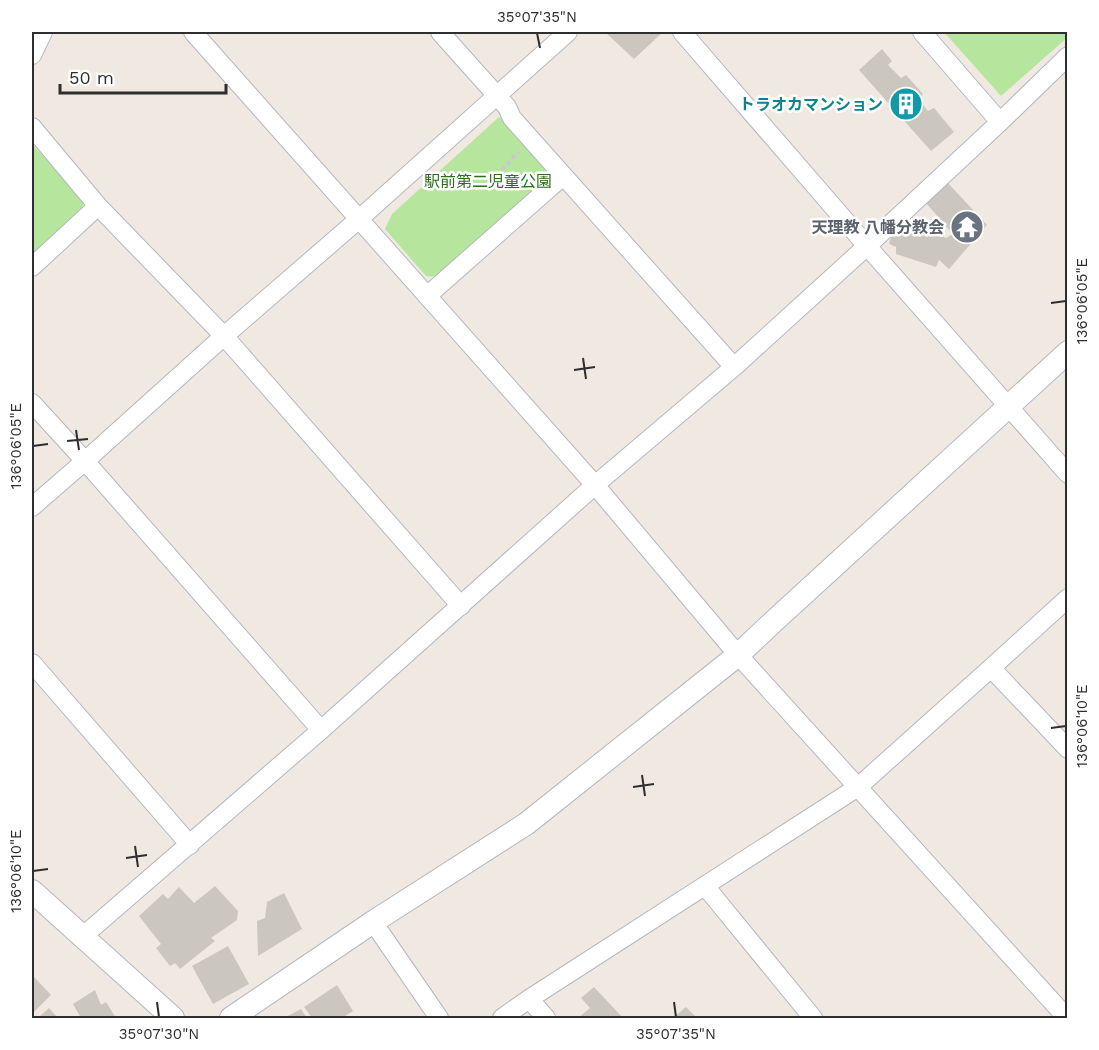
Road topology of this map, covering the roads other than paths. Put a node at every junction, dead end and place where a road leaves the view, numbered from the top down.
1 (43, 32) edge
2 (440, 32) edge
3 (568, 32) edge
4 (682, 32) edge
5 (922, 32) edge
6 (194, 33) edge
7 (32, 55) edge
8 (1068, 56) edge
9 (496, 96) junction
10 (1000, 122) junction
11 (32, 127) edge
12 (564, 176) junction
13 (99, 206) junction
14 (359, 219) junction
15 (867, 246) junction
16 (32, 267) edge
17 (427, 296) junction
18 (224, 336) junction
19 (1068, 352) edge
20 (734, 367) junction
21 (32, 403) edge
22 (1008, 406) junction
23 (85, 461) junction
24 (1068, 474) edge
25 (595, 485) junction
26 (32, 507) edge
27 (1068, 598) edge
28 (461, 606) junction
29 (738, 655) junction
30 (32, 663) edge
31 (992, 668) junction
32 (321, 730) junction
33 (1068, 749) edge
34 (858, 787) junction
35 (189, 845) junction
36 (705, 886) junction
37 (32, 891) edge
38 (373, 922) junction
39 (82, 937) junction
40 (529, 999) junction
41 (173, 1018) edge
42 (231, 1018) edge
43 (439, 1018) edge
44 (502, 1018) edge
45 (546, 1018) edge
46 (813, 1018) edge
47 (1066, 1018) edge

1 - 7 street
2 - 9 street
3 - 9 street
4 - 15 street
5 - 10 street
6 - 14 street
8 - 10 street
9 - 12 street
9 - 14 street
10 - 15 street
11 - 13 street
12 - 17 street
12 - 20 street
13 - 16 street
13 - 18 street
14 - 17 street
14 - 18 street
15 - 20 street
15 - 22 street
17 - 25 street
18 - 23 street
18 - 28 street
19 - 22 street
20 - 25 street
21 - 23 street
22 - 24 street
22 - 29 street
23 - 26 street
23 - 32 street
25 - 28 street
25 - 29 street
27 - 31 street
28 - 32 street
29 - 34 street
29 - 38 street
30 - 35 street
31 - 33 street
31 - 34 street
32 - 35 street
34 - 36 street
34 - 47 street
35 - 39 street
36 - 40 street
36 - 46 street
37 - 39 street
38 - 42 street
38 - 43 street
39 - 41 street
40 - 44 street
40 - 45 street

